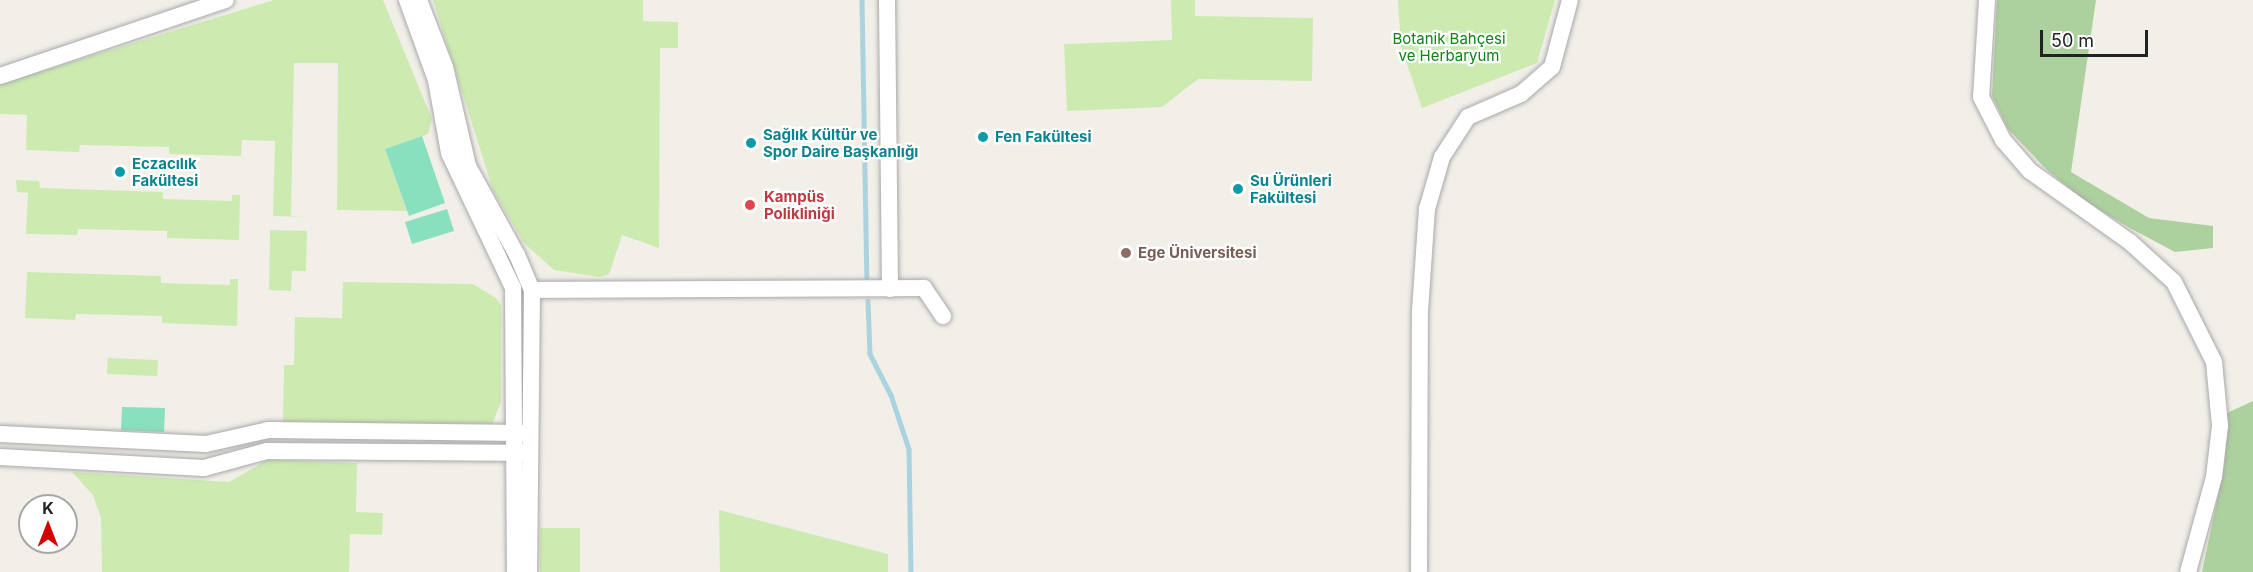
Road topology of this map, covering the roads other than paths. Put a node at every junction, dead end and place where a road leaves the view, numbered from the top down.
1 (226, 0) edge
2 (407, 0) edge
3 (419, 0) edge
4 (887, 0) edge
5 (1570, 0) edge
6 (1987, 0) edge
7 (0, 75) edge
8 (890, 289) junction
9 (513, 290) junction
10 (531, 290) junction
11 (943, 316) dead end
12 (0, 434) edge
13 (521, 434) junction
14 (521, 453) junction
15 (0, 457) edge
16 (515, 572) edge
17 (529, 572) edge
18 (1419, 572) edge
19 (2188, 572) edge

1 - 7 street
2 - 9 street
3 - 10 street
4 - 8 street
5 - 18 street
6 - 19 street
8 - 10 street
8 - 11 street
9 - 10 street
9 - 13 street
10 - 13 street
12 - 13 street
13 - 14 street
14 - 15 street
14 - 16 street
14 - 17 street

